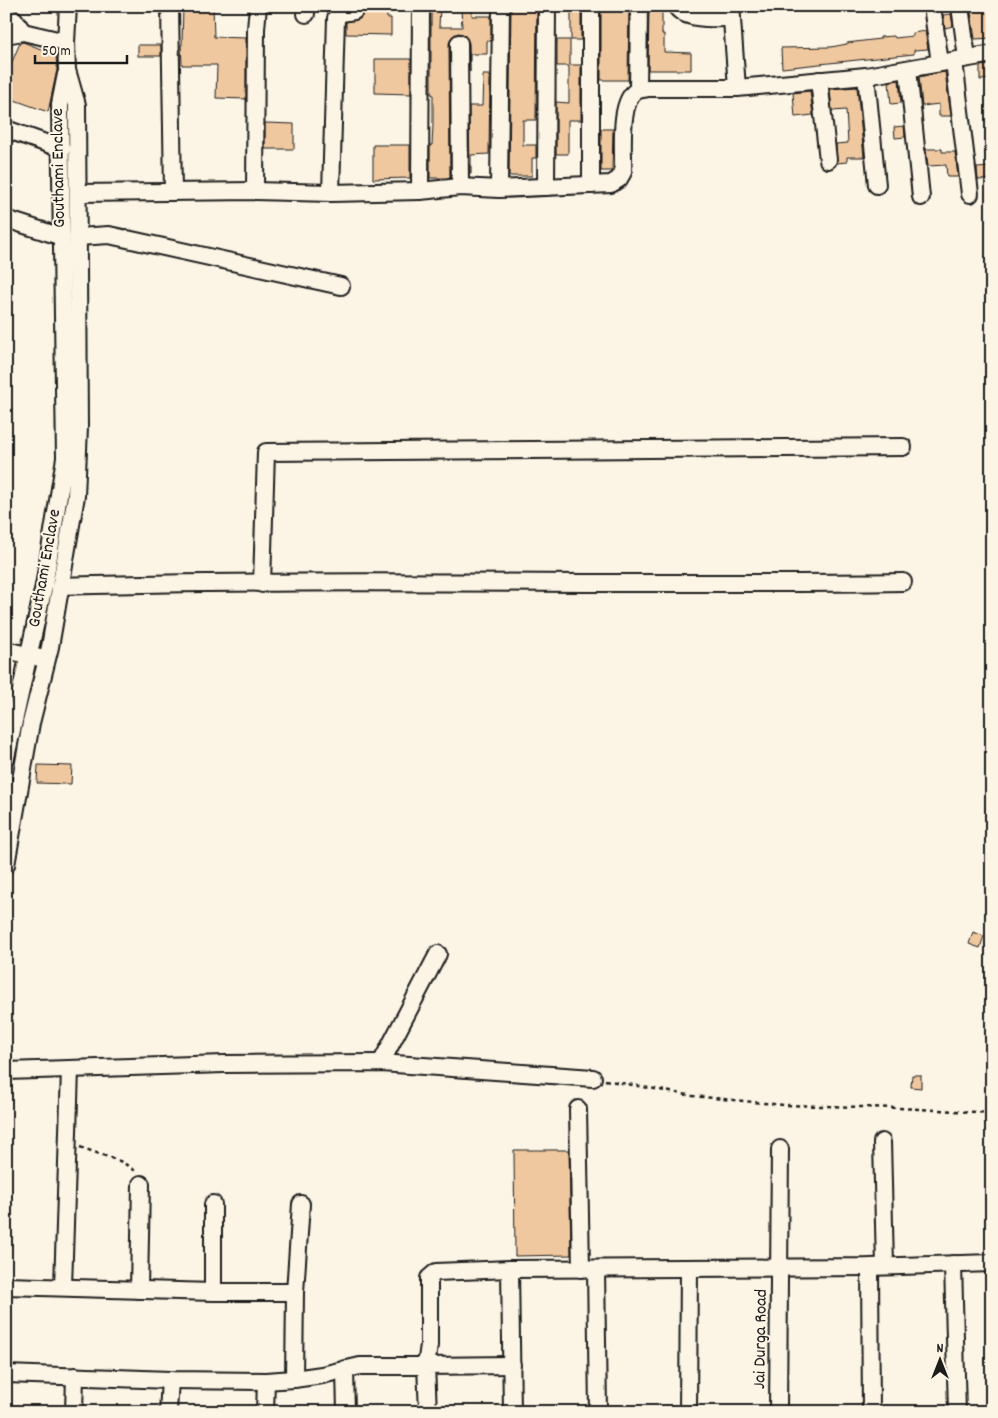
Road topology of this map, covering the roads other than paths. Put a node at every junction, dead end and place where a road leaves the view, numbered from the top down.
1 (68, 6) edge
2 (170, 6) edge
3 (258, 6) edge
4 (356, 6) edge
5 (422, 6) edge
6 (500, 6) edge
7 (547, 6) edge
8 (591, 6) edge
9 (639, 6) edge
10 (676, 6) edge
11 (932, 6) edge
12 (960, 6) edge
13 (731, 12) edge
14 (6, 16) edge
15 (6, 32) edge
16 (23, 32) junction
17 (66, 42) junction
18 (459, 43) dead end
19 (992, 54) edge
20 (954, 61) junction
21 (908, 69) junction
22 (67, 70) junction
23 (866, 76) junction
24 (819, 80) junction
25 (737, 88) junction
26 (638, 90) junction
27 (6, 129) edge
28 (62, 149) junction
29 (828, 160) dead end
30 (591, 185) junction
31 (877, 185) dead end
32 (460, 187) junction
33 (546, 187) junction
34 (499, 189) junction
35 (255, 191) junction
36 (420, 191) junction
37 (173, 192) junction
38 (78, 193) junction
39 (331, 193) junction
40 (970, 194) dead end
41 (921, 197) dead end
42 (6, 219) edge
43 (70, 237) junction
44 (341, 286) dead end
45 (903, 448) dead end
46 (903, 582) dead end
47 (262, 584) junction
48 (60, 586) junction
49 (6, 650) edge
50 (30, 656) junction
51 (47, 660) junction
52 (6, 757) edge
53 (6, 865) edge
54 (438, 954) dead end
55 (378, 1063) junction
56 (70, 1070) junction
57 (6, 1071) edge
58 (593, 1078) road end
59 (578, 1109) dead end
60 (882, 1142) dead end
61 (780, 1150) dead end
62 (141, 1184) road end
63 (213, 1204) dead end
64 (301, 1204) dead end
65 (992, 1263) edge
66 (953, 1264) junction
67 (780, 1266) junction
68 (877, 1266) junction
69 (689, 1268) junction
70 (510, 1269) junction
71 (588, 1269) junction
72 (6, 1286) edge
73 (63, 1287) junction
74 (139, 1290) junction
75 (213, 1292) junction
76 (295, 1292) junction
77 (512, 1365) junction
78 (426, 1366) junction
79 (345, 1369) junction
80 (6, 1374) edge
81 (75, 1376) junction
82 (170, 1380) junction
83 (294, 1380) junction
84 (266, 1381) junction
85 (74, 1412) edge
86 (168, 1412) edge
87 (265, 1412) edge
88 (346, 1412) edge
89 (428, 1412) edge
90 (512, 1412) edge
91 (598, 1412) edge
92 (688, 1412) edge
93 (778, 1412) edge
94 (870, 1412) edge
95 (957, 1412) edge

1 - 17 street
2 - 37 street
3 - 35 street
4 - 39 street
5 - 36 street
6 - 34 street
7 - 33 street
8 - 30 street
9 - 26 street
10 - 13 street
11 - 20 street
12 - 20 street
13 - 25 street
14 - 16 street
15 - 16 street
16 - 17 street
17 - 22 street
18 - 32 street
19 - 20 street
20 - 21 street
20 - 40 street
21 - 23 street
21 - 41 street
22 - 28 street, Gouthami Enclave
22 - 38 street, Gouthami Enclave
23 - 24 street
23 - 31 street
24 - 25 street
24 - 29 street
25 - 26 street
26 - 30 street
27 - 28 street
28 - 43 street, Gouthami Enclave
30 - 33 street
32 - 34 street
32 - 36 street
33 - 34 street
35 - 37 street
35 - 39 street
36 - 39 street
37 - 38 street
38 - 43 street, Gouthami Enclave
42 - 43 street
43 - 44 street
43 - 48 street, Gouthami Enclave
43 - 50 street, Gouthami Enclave
45 - 47 street
46 - 47 street
47 - 48 street
48 - 51 street, Gouthami Enclave
49 - 50 street
50 - 51 street
50 - 52 street, Gouthami Enclave
51 - 53 street, Gouthami Enclave
54 - 55 street
55 - 56 street
55 - 58 street
56 - 57 street
56 - 73 street
59 - 71 street
60 - 68 street
61 - 67 street, Jai Durga Road
62 - 74 street
63 - 75 street
64 - 76 street
65 - 66 street
66 - 68 street
66 - 95 street
67 - 68 street
67 - 69 street
67 - 93 street, Jai Durga Road
68 - 94 street
69 - 71 street
69 - 92 street
70 - 71 street
70 - 77 street
70 - 78 street
71 - 91 street
72 - 73 street
73 - 74 street
74 - 75 street
75 - 76 street
76 - 83 street
77 - 78 street
77 - 90 street
78 - 79 street
78 - 89 street
79 - 83 street
79 - 88 street
80 - 81 street
81 - 82 street
81 - 85 street
82 - 84 street
82 - 86 street
83 - 84 street
84 - 87 street

